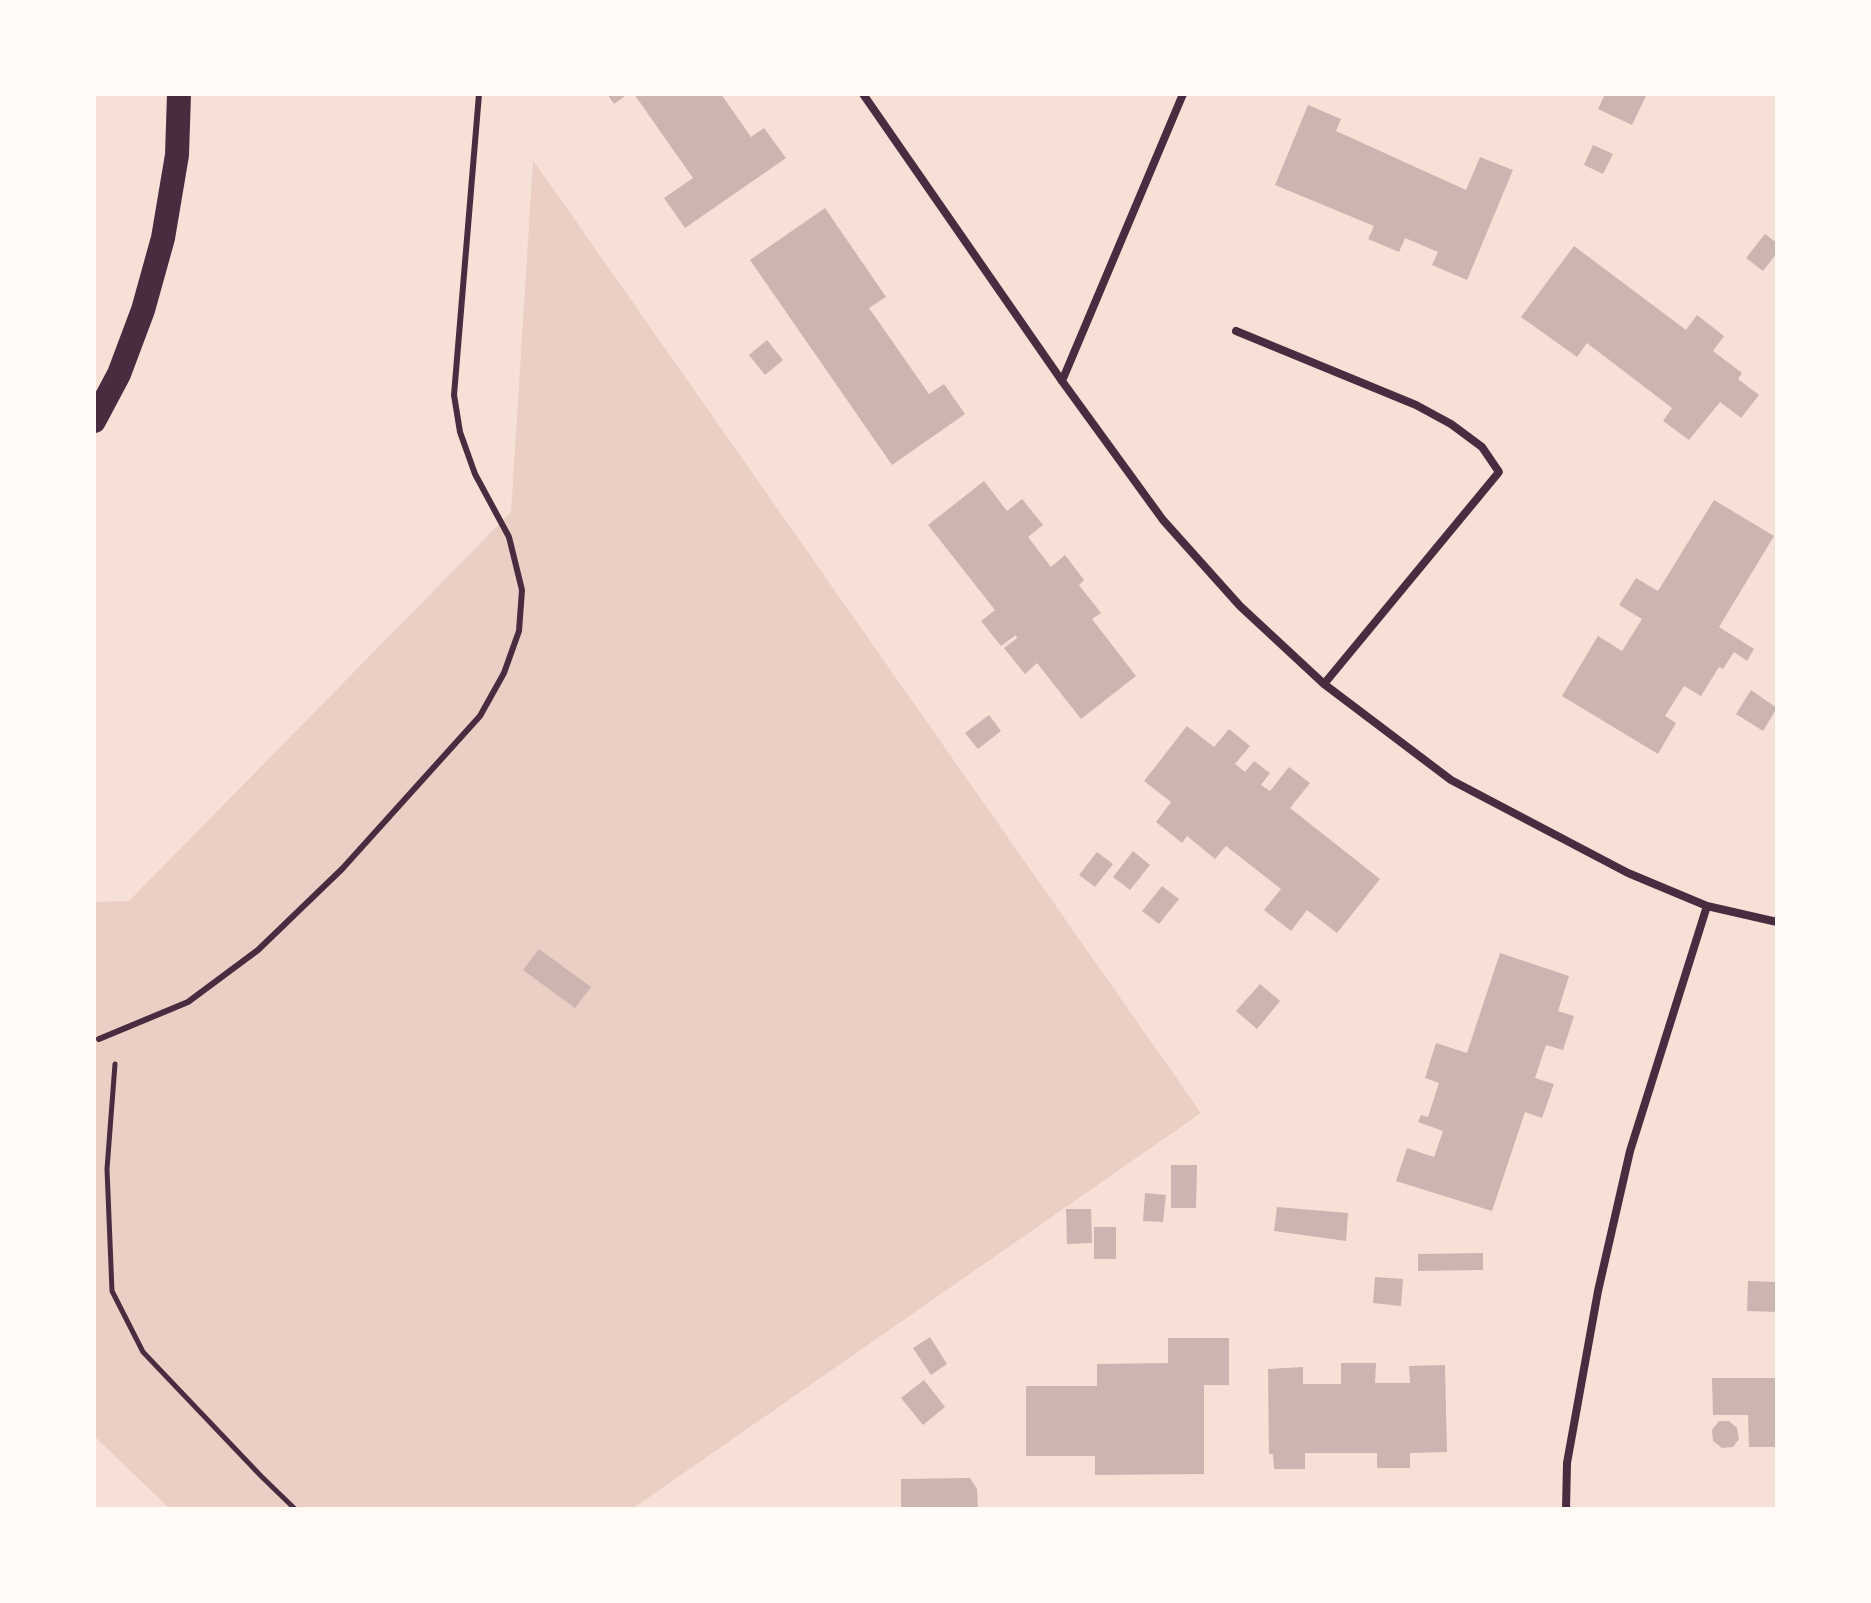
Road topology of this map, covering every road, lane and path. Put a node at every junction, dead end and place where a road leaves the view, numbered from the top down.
1 (179, 94) edge
2 (479, 94) edge
3 (863, 94) edge
4 (1183, 94) edge
5 (1236, 331) dead end
6 (1062, 381) junction
7 (94, 421) edge
8 (1324, 684) junction
9 (1707, 906) junction
10 (1777, 922) edge
11 (117, 1031) junction
12 (99, 1039) dead end
13 (295, 1509) edge
14 (1566, 1509) edge

1 - 7 highway
2 - 11 lane
3 - 6 street
4 - 6 street
5 - 8 street
6 - 8 street
8 - 9 street
9 - 10 street
9 - 14 street
11 - 12 lane
11 - 13 path

